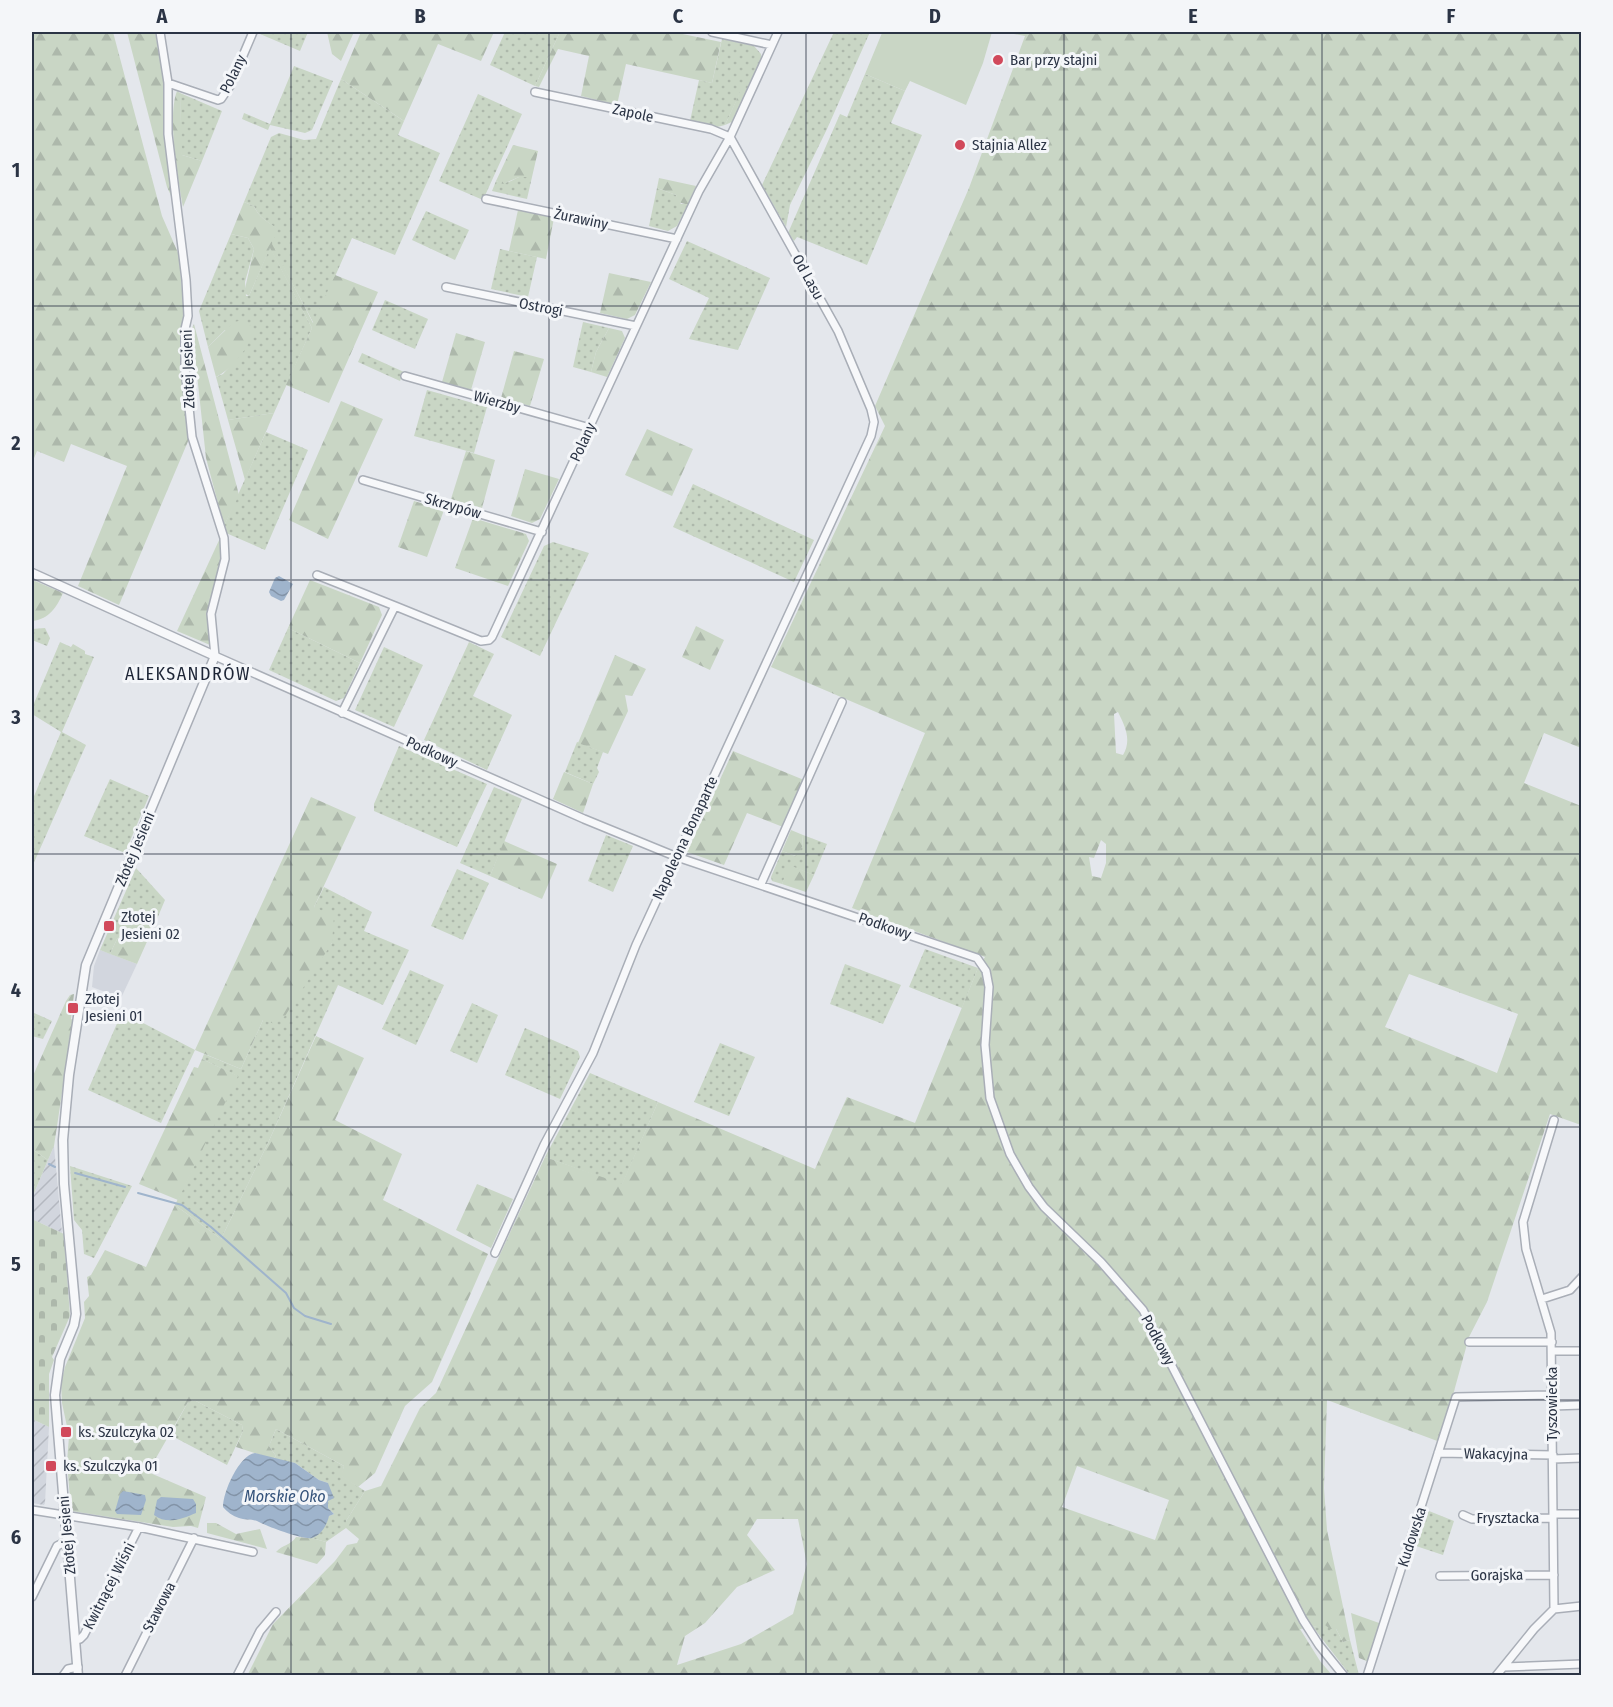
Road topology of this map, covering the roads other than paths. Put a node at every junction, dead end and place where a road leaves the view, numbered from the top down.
1 (160, 32) edge
2 (253, 32) edge
3 (712, 32) edge
4 (777, 32) edge
5 (771, 45) junction
6 (168, 83) junction
7 (535, 92) dead end
8 (730, 137) junction
9 (486, 199) dead end
10 (677, 239) junction
11 (446, 287) dead end
12 (636, 326) junction
13 (405, 376) dead end
14 (874, 422) joint
15 (590, 428) junction
16 (363, 480) dead end
17 (542, 532) junction
18 (32, 573) edge
19 (317, 575) dead end
20 (395, 606) junction
21 (215, 656) junction
22 (842, 702) dead end
23 (342, 713) junction
24 (677, 857) junction
25 (761, 884) junction
26 (1554, 1120) dead end
27 (495, 1253) dead end
28 (1581, 1278) edge
29 (1542, 1299) junction
30 (1469, 1342) dead end
31 (1552, 1342) junction
32 (1552, 1351) junction
33 (1581, 1351) edge
34 (1552, 1395) junction
35 (1581, 1405) edge
36 (1552, 1406) junction
37 (1438, 1453) junction
38 (1553, 1457) junction
39 (1581, 1458) edge
40 (32, 1510) edge
41 (1581, 1514) edge
42 (1463, 1515) dead end
43 (65, 1516) junction
44 (1553, 1516) junction
45 (139, 1527) junction
46 (194, 1538) junction
47 (68, 1543) junction
48 (253, 1552) dead end
49 (1554, 1575) junction
50 (1440, 1576) dead end
51 (32, 1597) edge
52 (1581, 1606) edge
53 (1554, 1609) junction
54 (276, 1612) dead end
55 (75, 1640) junction
56 (1581, 1664) edge
57 (1504, 1666) junction
58 (78, 1671) edge
59 (63, 1676) edge
60 (124, 1676) edge
61 (237, 1676) edge
62 (1344, 1676) edge
63 (1367, 1676) edge
64 (1496, 1676) edge

1 - 6 street, Złotej Jesieni
2 - 6 street, Polany
3 - 5 street
4 - 5 street, Polany
5 - 8 street, Polany
6 - 21 street, Złotej Jesieni
7 - 8 street, Zapole
8 - 10 street, Polany
8 - 14 street, Od Lasu
9 - 10 street, Żurawiny
10 - 12 street, Polany
11 - 12 street, Ostrogi
12 - 15 street, Polany
13 - 15 street, Wierzby
14 - 24 street, Napoleona Bonaparte
15 - 17 street, Polany
16 - 17 street, Skrzypów
17 - 20 street, Polany
18 - 21 street, Podkowy
19 - 20 street
20 - 23 street
21 - 23 street, Podkowy
21 - 43 street, Złotej Jesieni
22 - 25 street
23 - 24 street, Podkowy
24 - 25 street, Podkowy
24 - 27 street, Napoleona Bonaparte
25 - 62 street, Podkowy
26 - 29 street, Tyszowiecka
28 - 29 street
29 - 31 street, Tyszowiecka
30 - 31 street
31 - 32 street, Tyszowiecka
32 - 33 street
32 - 34 street, Tyszowiecka
34 - 36 street, Tyszowiecka
34 - 37 street, Kudowska
35 - 36 street
36 - 38 street, Tyszowiecka
37 - 38 street, Wakacyjna
37 - 63 street, Kudowska
38 - 39 street, Wakacyjna
38 - 44 street, Tyszowiecka
40 - 43 street
41 - 44 street, Frysztacka
42 - 44 street, Frysztacka
43 - 45 street
43 - 47 street, Złotej Jesieni
44 - 49 street, Tyszowiecka
45 - 46 street
45 - 55 street, Kwitnącej Wiśni
46 - 48 street
46 - 60 street, Stawowa
47 - 51 street
47 - 55 street, Złotej Jesieni
49 - 50 street, Gorajska
49 - 53 street, Tyszowiecka
52 - 53 street
53 - 57 street
54 - 61 street
55 - 58 street, Złotej Jesieni
56 - 57 street
57 - 64 street
58 - 59 street

